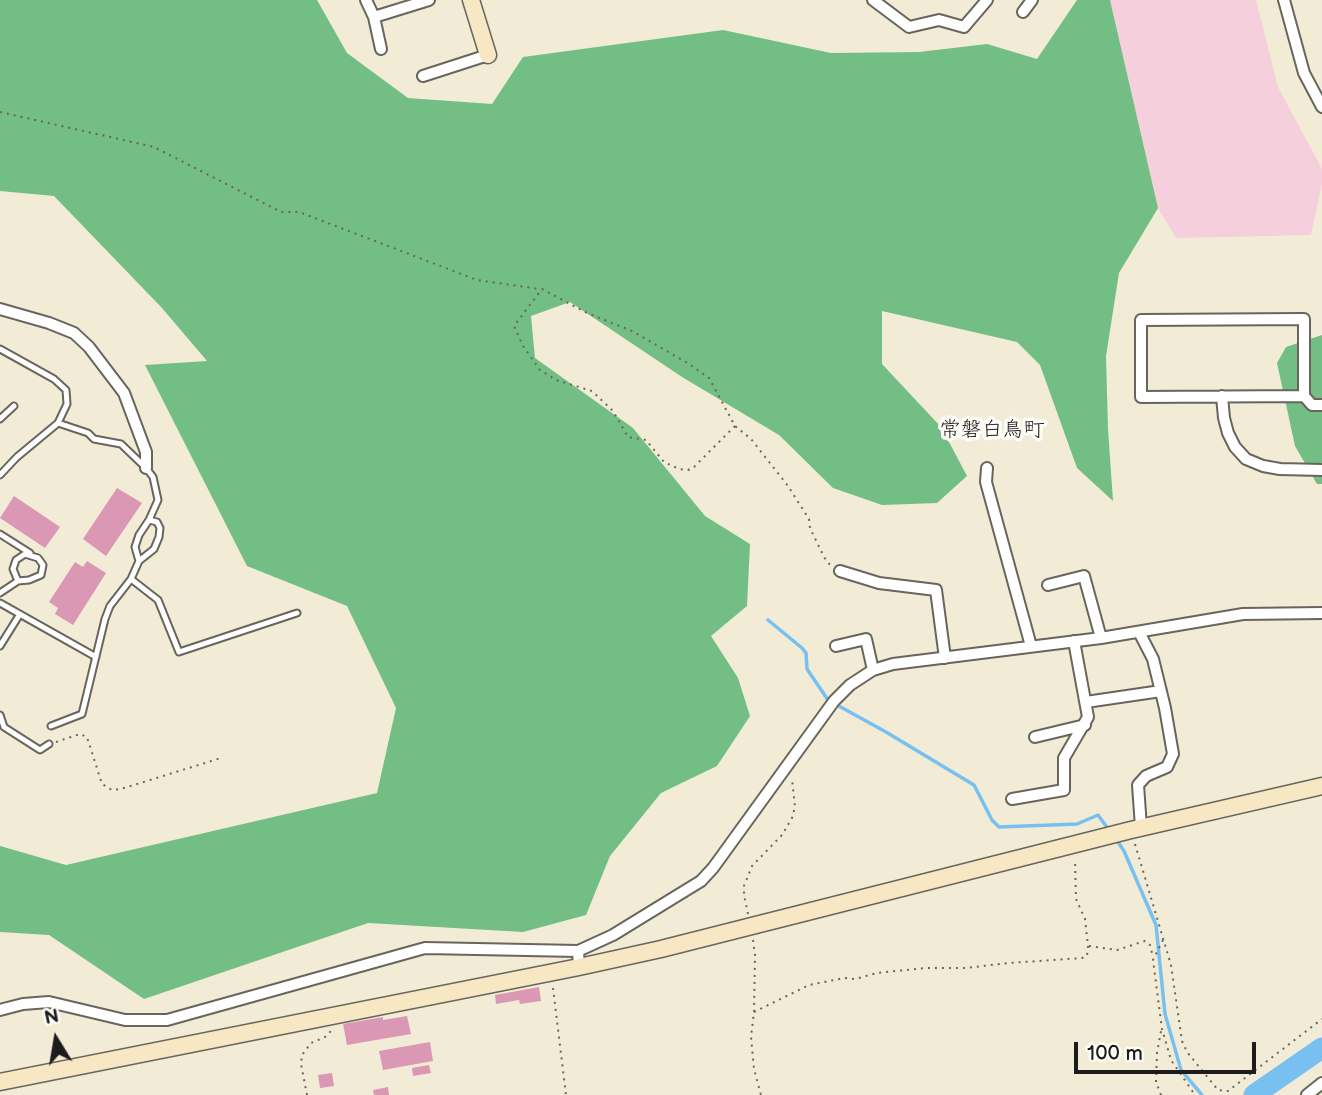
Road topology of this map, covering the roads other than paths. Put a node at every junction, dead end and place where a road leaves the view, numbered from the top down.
1 (366, 0) edge
2 (429, 0) edge
3 (471, 0) edge
4 (873, 0) edge
5 (1032, 0) edge
6 (1284, 0) edge
7 (982, 2) edge
8 (1023, 12) dead end
9 (374, 17) junction
10 (381, 49) dead end
11 (488, 55) joint
12 (423, 76) dead end
13 (1322, 107) edge
14 (0, 309) edge
15 (0, 349) edge
16 (1222, 396) junction
17 (1304, 396) junction
18 (1322, 405) edge
19 (13, 406) dead end
20 (0, 419) edge
21 (58, 423) junction
22 (146, 468) junction
23 (987, 468) dead end
24 (1322, 470) edge
25 (0, 475) edge
26 (149, 520) junction
27 (0, 534) edge
28 (31, 554) junction
29 (139, 561) junction
30 (840, 571) road end
31 (131, 579) junction
32 (18, 581) junction
33 (1048, 585) dead end
34 (0, 593) edge
35 (0, 603) edge
36 (297, 612) dead end
37 (1322, 613) edge
38 (20, 614) junction
39 (1139, 632) junction
40 (1101, 638) junction
41 (1074, 641) junction
42 (0, 646) edge
43 (836, 646) dead end
44 (1031, 646) junction
45 (96, 657) junction
46 (945, 658) junction
47 (873, 670) junction
48 (1161, 691) junction
49 (1086, 702) junction
50 (0, 715) edge
51 (1085, 725) junction
52 (51, 726) dead end
53 (1035, 737) dead end
54 (48, 744) road end
55 (1322, 786) edge
56 (1012, 799) dead end
57 (1124, 831) junction
58 (579, 959) junction
59 (0, 1010) edge
60 (0, 1082) edge
61 (1322, 1083) edge
62 (1307, 1095) edge

1 - 9 street
2 - 9 street
3 - 11 street
4 - 7 street
5 - 8 street
6 - 13 street
9 - 10 street
11 - 12 street
14 - 22 street
15 - 21 lane
16 - 17 street
16 - 17 street
16 - 24 street
17 - 18 street
19 - 20 lane
21 - 22 lane
21 - 25 lane
22 - 26 lane
23 - 44 street
26 - 29 lane
26 - 29 lane
27 - 28 lane
28 - 32 lane
28 - 32 lane
29 - 31 lane
30 - 46 street
31 - 36 lane
31 - 45 lane
32 - 34 lane
33 - 40 street
35 - 38 lane
37 - 39 street
38 - 42 lane
38 - 45 lane
39 - 40 street
39 - 48 street
40 - 41 street
41 - 44 street
41 - 49 street
43 - 47 street
44 - 46 street
45 - 52 lane
46 - 47 street
47 - 58 street
48 - 49 street
48 - 57 street
49 - 51 street
50 - 54 lane
51 - 53 street
51 - 56 street
55 - 57 street
57 - 58 street
58 - 59 street
58 - 60 street
61 - 62 street

